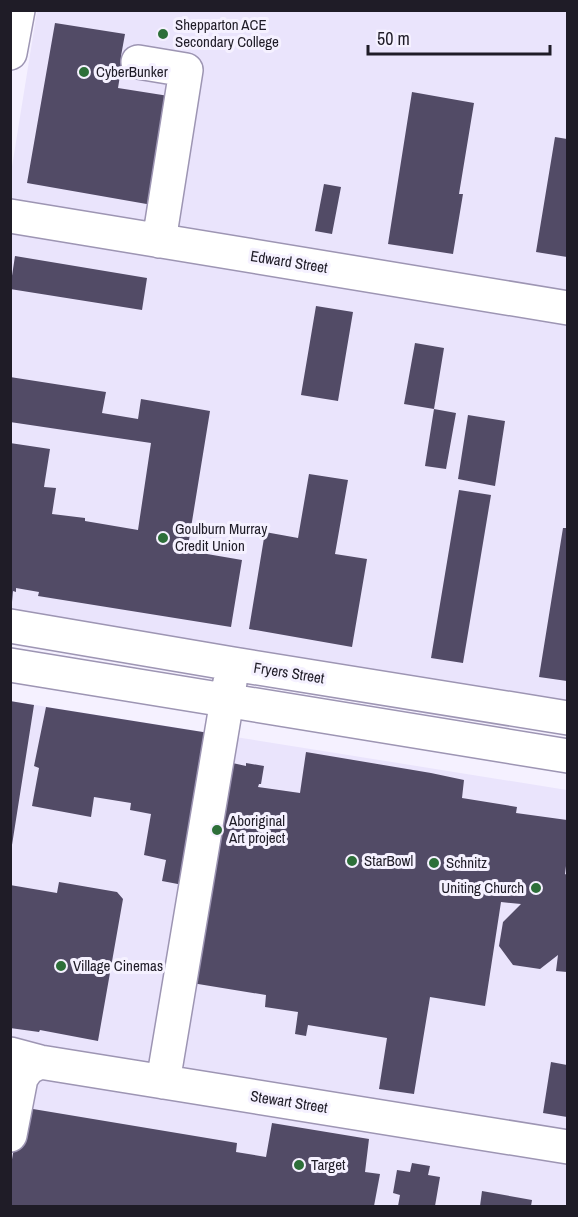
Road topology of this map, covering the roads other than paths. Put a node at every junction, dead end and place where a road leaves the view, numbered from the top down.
1 (18, 10) edge
2 (10, 53) edge
3 (138, 62) dead end
4 (10, 216) edge
5 (159, 241) junction
6 (567, 308) edge
7 (10, 626) edge
8 (233, 664) junction
9 (10, 665) edge
10 (227, 701) junction
11 (567, 718) edge
12 (567, 756) edge
13 (25, 1058) edge
14 (163, 1082) junction
15 (10, 1135) edge
16 (567, 1147) edge

1 - 2 street
3 - 5 street
4 - 5 street, Edward Street
5 - 6 street, Edward Street
7 - 8 street, Fryers Street
8 - 10 street
8 - 11 street, Fryers Street
9 - 10 street
10 - 12 street
10 - 14 street
13 - 14 street, Stewart Street
13 - 15 street
14 - 16 street, Stewart Street

